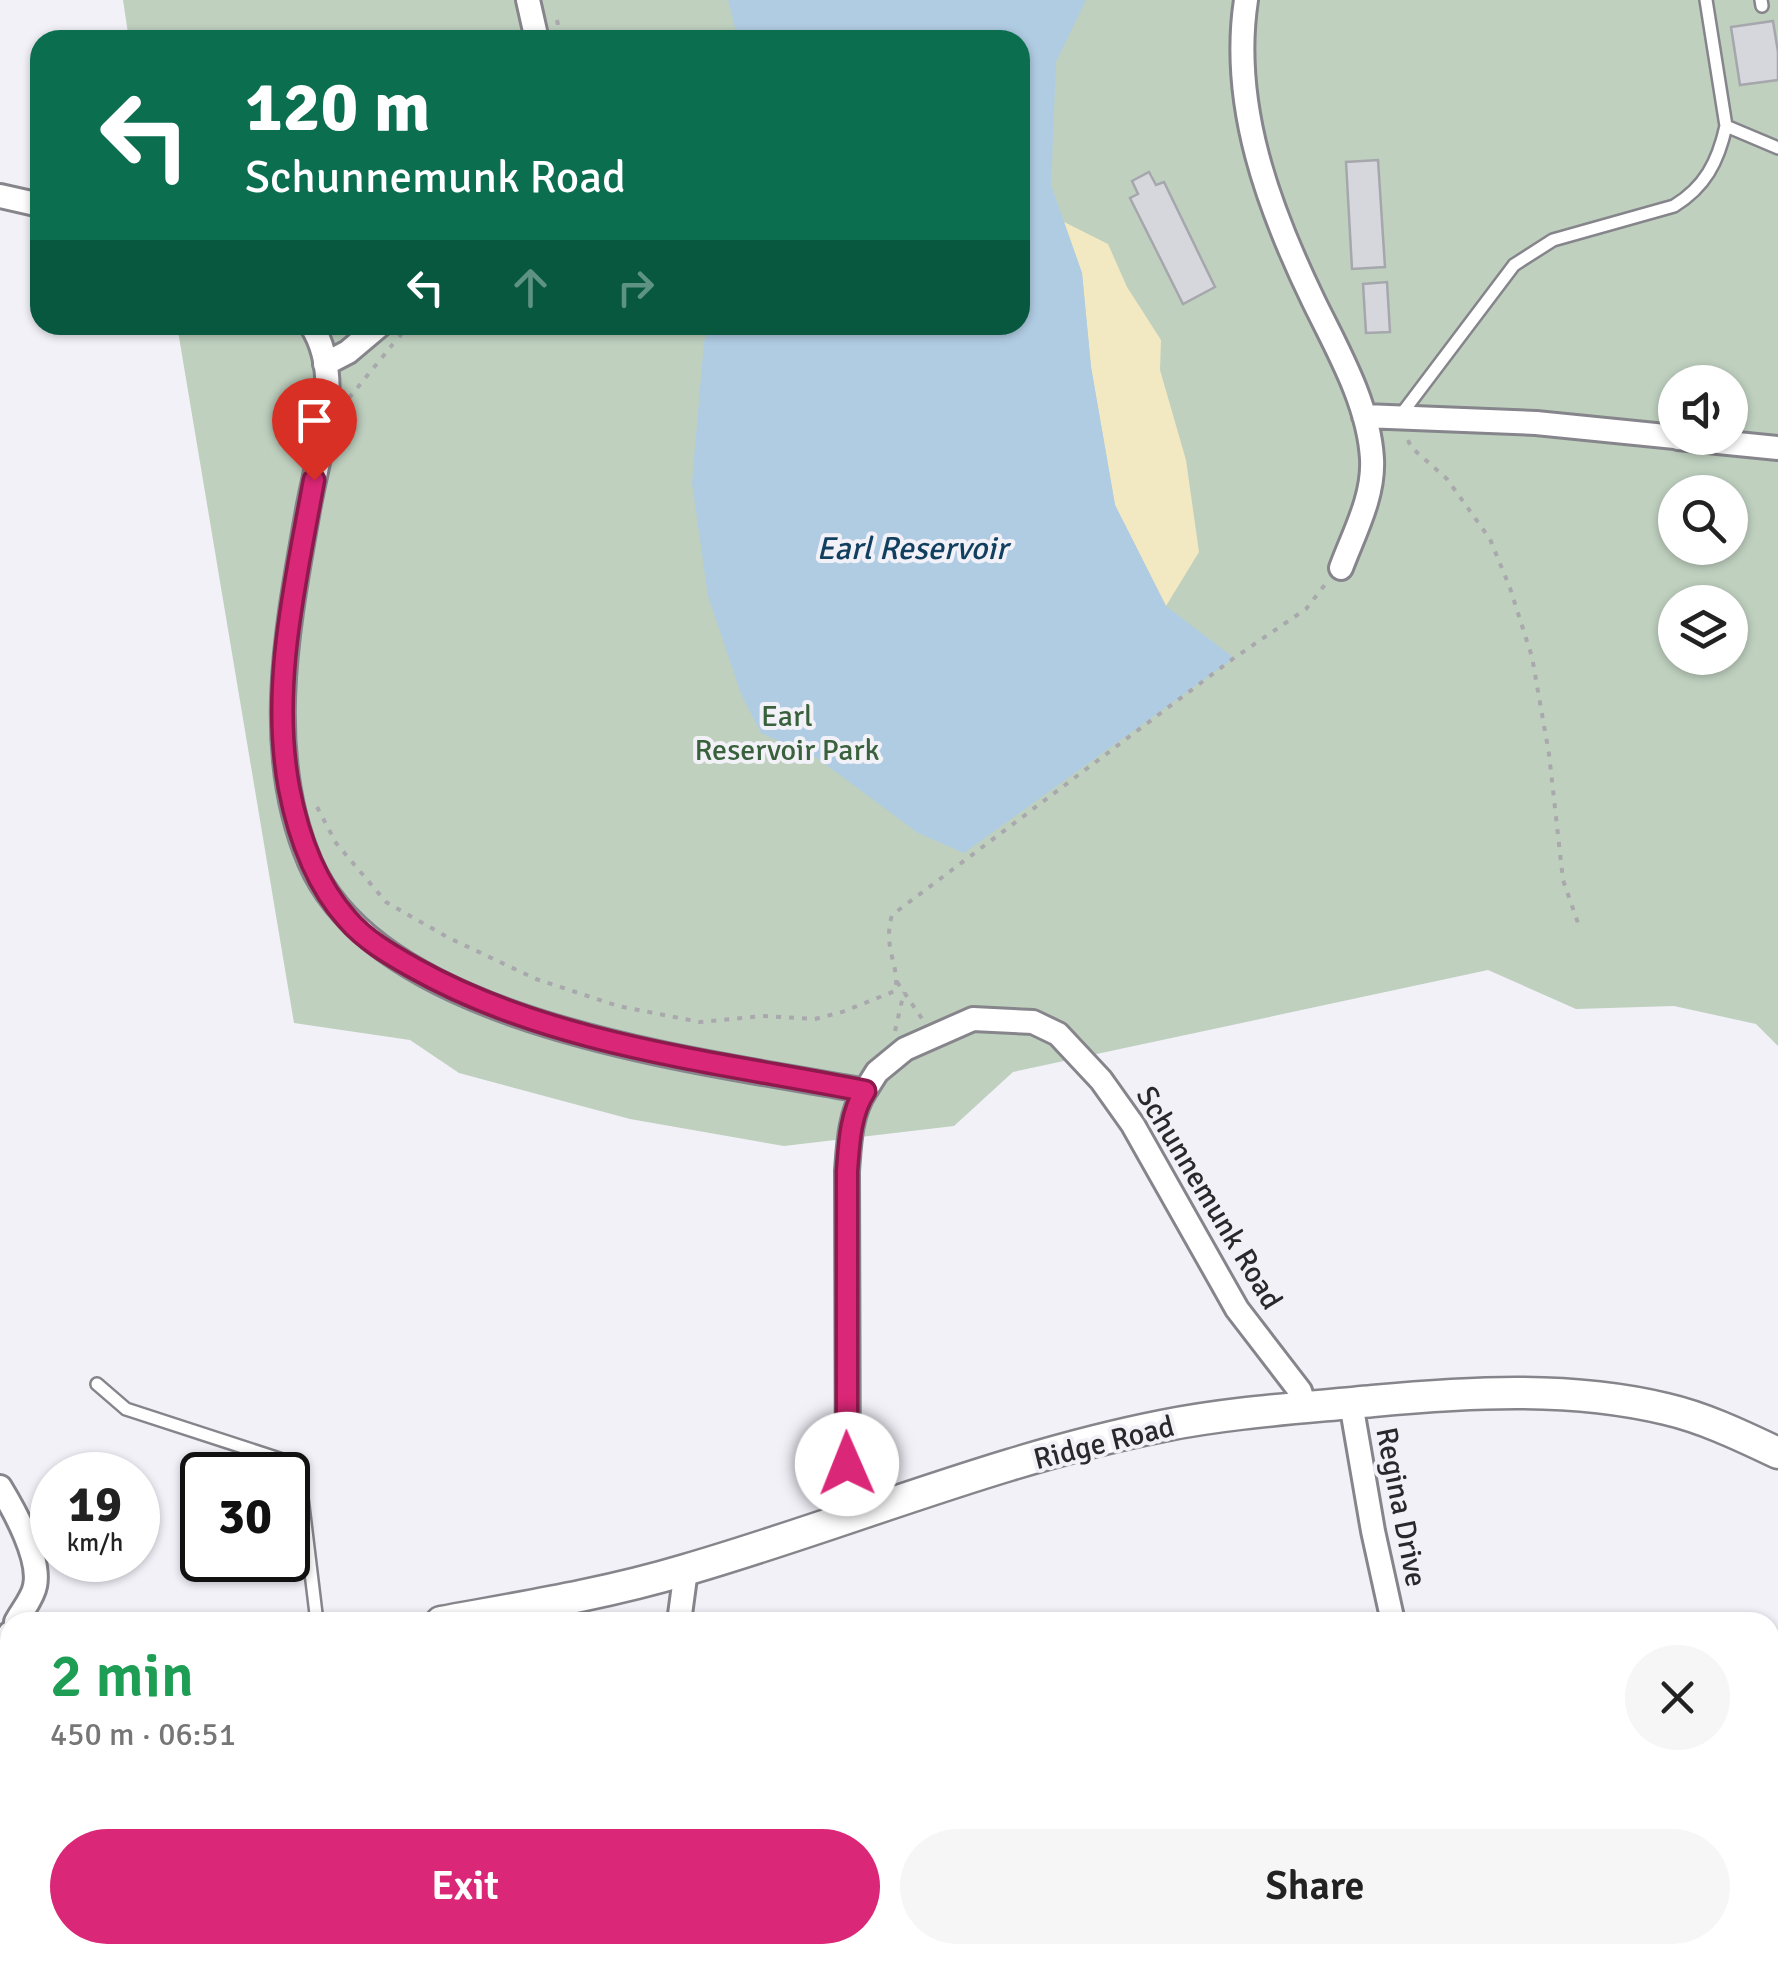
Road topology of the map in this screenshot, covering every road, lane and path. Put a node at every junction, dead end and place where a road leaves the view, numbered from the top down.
1 (528, 0) edge
2 (1246, 0) edge
3 (1706, 0) edge
4 (535, 30) edge
5 (1726, 126) junction
6 (1778, 148) edge
7 (0, 196) edge
8 (30, 203) edge
9 (315, 335) edge
10 (368, 335) edge
11 (401, 335) edge
12 (325, 364) junction
13 (348, 400) dead end
14 (1364, 416) junction
15 (1398, 418) junction
16 (1658, 435) edge
17 (1748, 445) edge
18 (1778, 448) edge
19 (1341, 568) joint
20 (314, 801) dead end
21 (1578, 923) dead end
22 (897, 982) junction
23 (934, 1036) junction
24 (865, 1091) junction
25 (97, 1384) dead end
26 (1350, 1404) junction
27 (1305, 1407) junction
28 (1778, 1453) edge
29 (0, 1486) edge
30 (848, 1518) junction
31 (686, 1570) junction
32 (21, 1612) edge
33 (316, 1612) edge
34 (495, 1612) edge
35 (680, 1612) edge
36 (1391, 1612) edge

1 - 4 street
2 - 14 street
3 - 5 lane
5 - 6 lane
5 - 15 lane
7 - 8 street
9 - 12 street
10 - 12 street
11 - 13 path
12 - 24 street
14 - 15 street
14 - 19 street
15 - 16 street
15 - 21 path
17 - 18 street
19 - 22 path
20 - 22 path
22 - 23 path
23 - 24 street, Schunnemunk Road
23 - 27 street, Schunnemunk Road
24 - 30 street
25 - 33 lane
26 - 27 street, Ridge Road
26 - 28 street, Ridge Road
26 - 36 street, Regina Drive
27 - 30 street, Ridge Road
29 - 32 street
30 - 31 street, Ridge Road
31 - 34 street, Ridge Road
31 - 35 street

